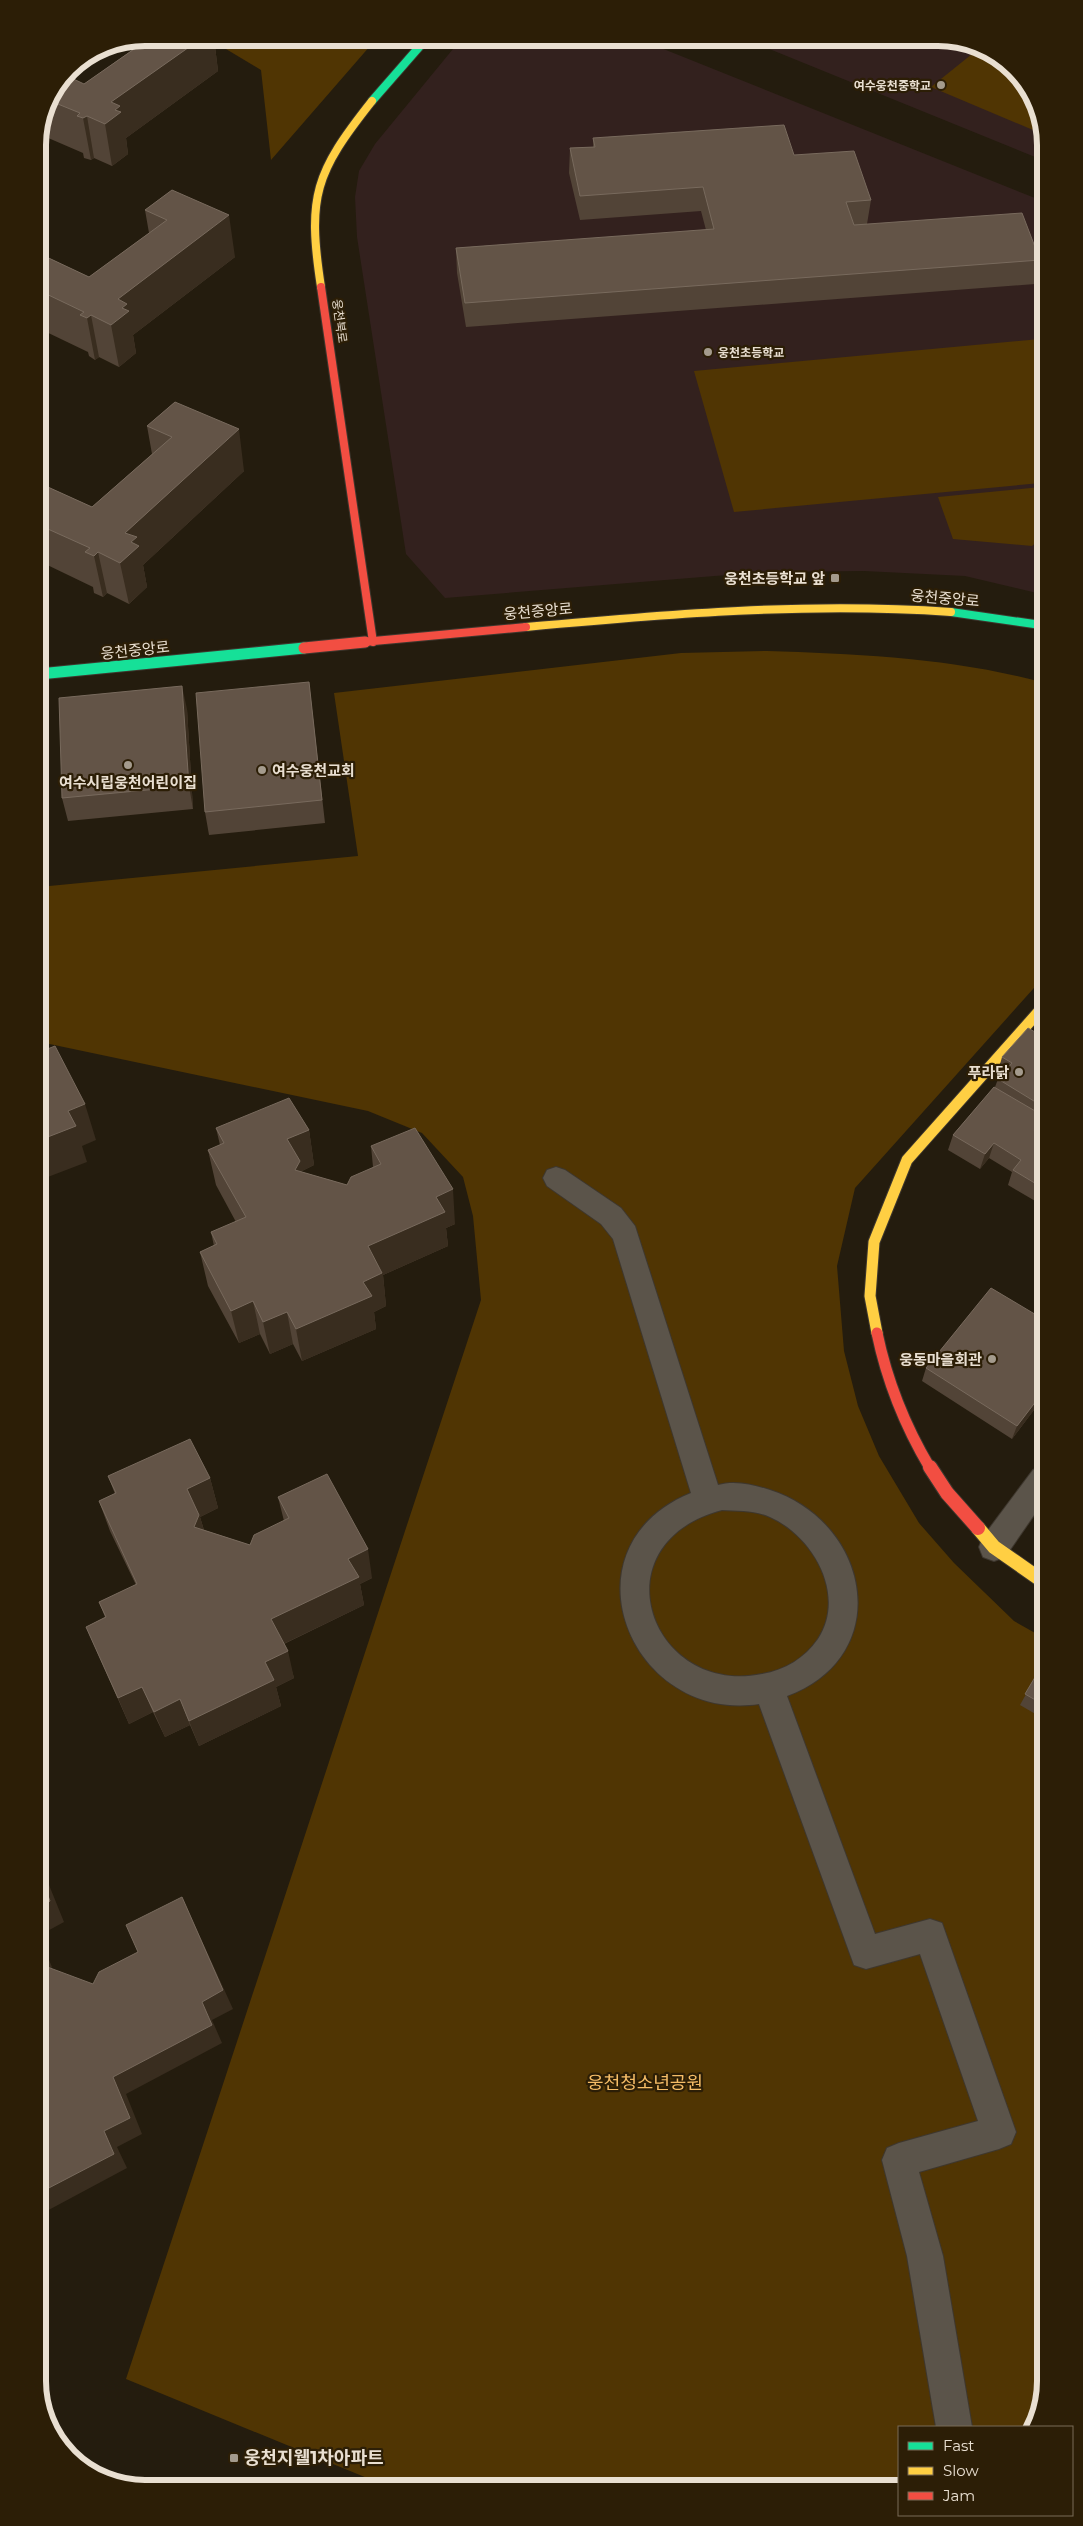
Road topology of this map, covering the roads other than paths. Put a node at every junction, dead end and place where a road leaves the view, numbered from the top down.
1 (420, 46) edge
2 (1037, 624) edge
3 (374, 642) junction
4 (46, 673) edge
5 (1037, 1014) edge
6 (556, 1178) dead end
7 (1037, 1487) edge
8 (708, 1500) junction
9 (994, 1547) junction
10 (1037, 1577) edge
11 (768, 1688) junction
12 (954, 2426) edge

1 - 3 street, 웅천북로
2 - 3 street, 웅천중앙로
3 - 4 street, 웅천중앙로
5 - 9 street
6 - 8 street
7 - 9 street
8 - 11 street
8 - 11 street
9 - 10 street
11 - 12 street

